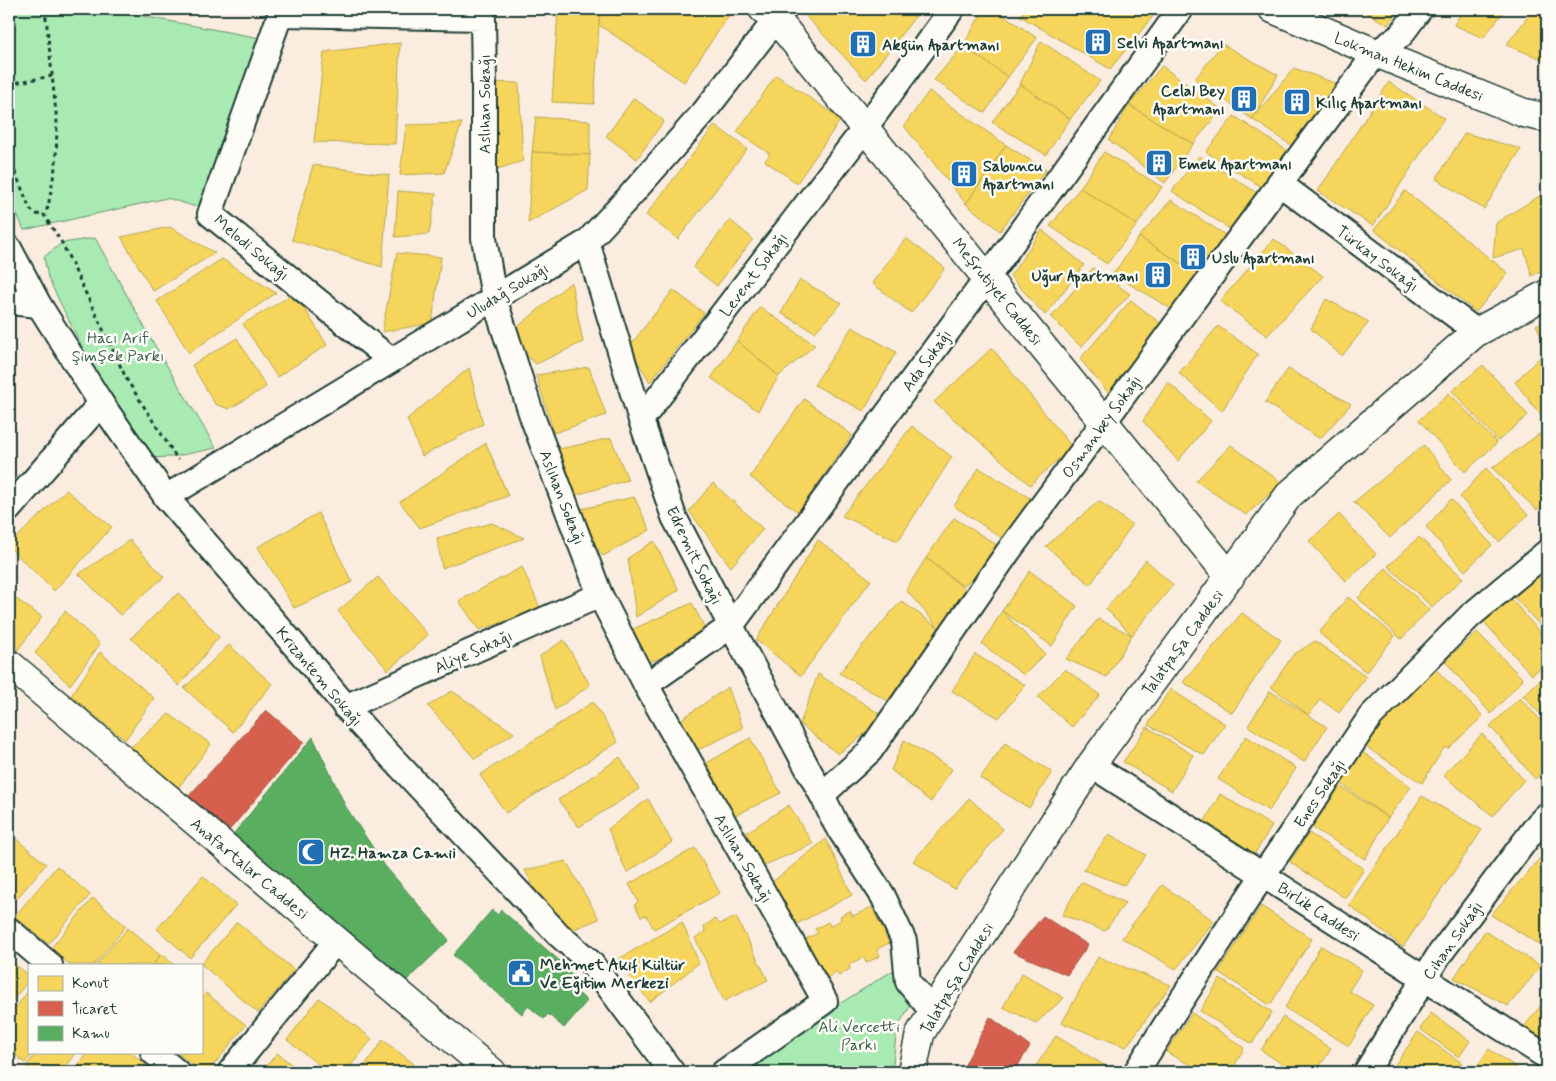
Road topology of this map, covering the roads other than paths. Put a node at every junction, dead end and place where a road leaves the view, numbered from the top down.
1 (952, 9) edge
2 (1181, 9) edge
3 (1273, 9) edge
4 (1420, 9) edge
5 (281, 11) edge
6 (774, 12) edge
7 (1376, 53) junction
8 (1547, 118) edge
9 (865, 128) junction
10 (1280, 183) junction
11 (587, 242) junction
12 (9, 248) edge
13 (987, 278) junction
14 (1547, 294) edge
15 (494, 298) junction
16 (9, 302) edge
17 (39, 305) junction
18 (1477, 332) junction
19 (391, 360) junction
20 (101, 404) junction
21 (641, 420) junction
22 (1104, 422) junction
23 (166, 497) junction
24 (9, 509) edge
25 (1547, 552) edge
26 (1230, 577) junction
27 (600, 595) junction
28 (730, 626) junction
29 (9, 664) edge
30 (646, 685) junction
31 (346, 707) junction
32 (1091, 765) junction
33 (822, 794) junction
34 (1547, 815) edge
35 (1263, 875) junction
36 (9, 930) edge
37 (336, 941) junction
38 (49, 964) edge
39 (1425, 978) junction
40 (933, 1012) junction
41 (155, 1054) edge
42 (1547, 1057) edge
43 (177, 1072) edge
44 (230, 1072) edge
45 (492, 1072) edge
46 (672, 1072) edge
47 (724, 1072) edge
48 (912, 1072) edge
49 (1136, 1072) edge
50 (1366, 1072) edge

1 - 9 street, Levent Sokağı
2 - 13 street, Ada Sokağı
3 - 7 main road, Lokman Hekim Caddesi
4 - 7 street, Osmanbey Sokağı
5 - 15 street, Aslıhan Sokağı
5 - 19 street, Melodi Sokağı
6 - 9 main road, Meşrutiyet Caddesi
6 - 11 street, Uludağ Sokağı
7 - 8 main road, Lokman Hekim Caddesi
7 - 10 street, Osmanbey Sokağı
9 - 13 main road, Meşrutiyet Caddesi
9 - 21 street, Levent Sokağı
10 - 18 street, Türkay Sokağı
10 - 22 street, Osmanbey Sokağı
11 - 15 street, Uludağ Sokağı
11 - 21 street, Edremit Sokağı
12 - 17 street, Krizantem Sokağı
13 - 22 main road, Meşrutiyet Caddesi
13 - 28 street, Ada Sokağı
14 - 18 main road, Talatpaşa Caddesi
15 - 19 street, Uludağ Sokağı
15 - 27 street, Aslıhan Sokağı
16 - 17 street
17 - 20 street, Krizantem Sokağı
18 - 26 main road, Talatpaşa Caddesi
19 - 23 street, Uludağ Sokağı
20 - 23 street, Krizantem Sokağı
20 - 24 street
21 - 28 street, Edremit Sokağı
22 - 26 main road, Meşrutiyet Caddesi
22 - 33 street, Osmanbey Sokağı
23 - 31 street, Krizantem Sokağı
25 - 35 street, Enes Sokağı
26 - 32 main road, Talatpaşa Caddesi
27 - 30 street, Aslıhan Sokağı
27 - 31 street, Aliye Sokağı
28 - 30 street, Ada Sokağı
28 - 33 street, Edremit Sokağı
29 - 37 main road, Anafartalar Caddesi
30 - 47 street, Aslıhan Sokağı
31 - 46 street, Krizantem Sokağı
32 - 35 street, Birlik Caddesi
32 - 40 main road, Talatpaşa Caddesi
33 - 40 street, Edremit Sokağı
34 - 39 street, Cihan Sokağı
35 - 39 street, Birlik Caddesi
35 - 49 street, Enes Sokağı
36 - 38 street
37 - 44 street
37 - 45 main road, Anafartalar Caddesi
39 - 42 street, Birlik Caddesi
39 - 50 street, Cihan Sokağı
40 - 48 main road, Talatpaşa Caddesi
41 - 43 street

